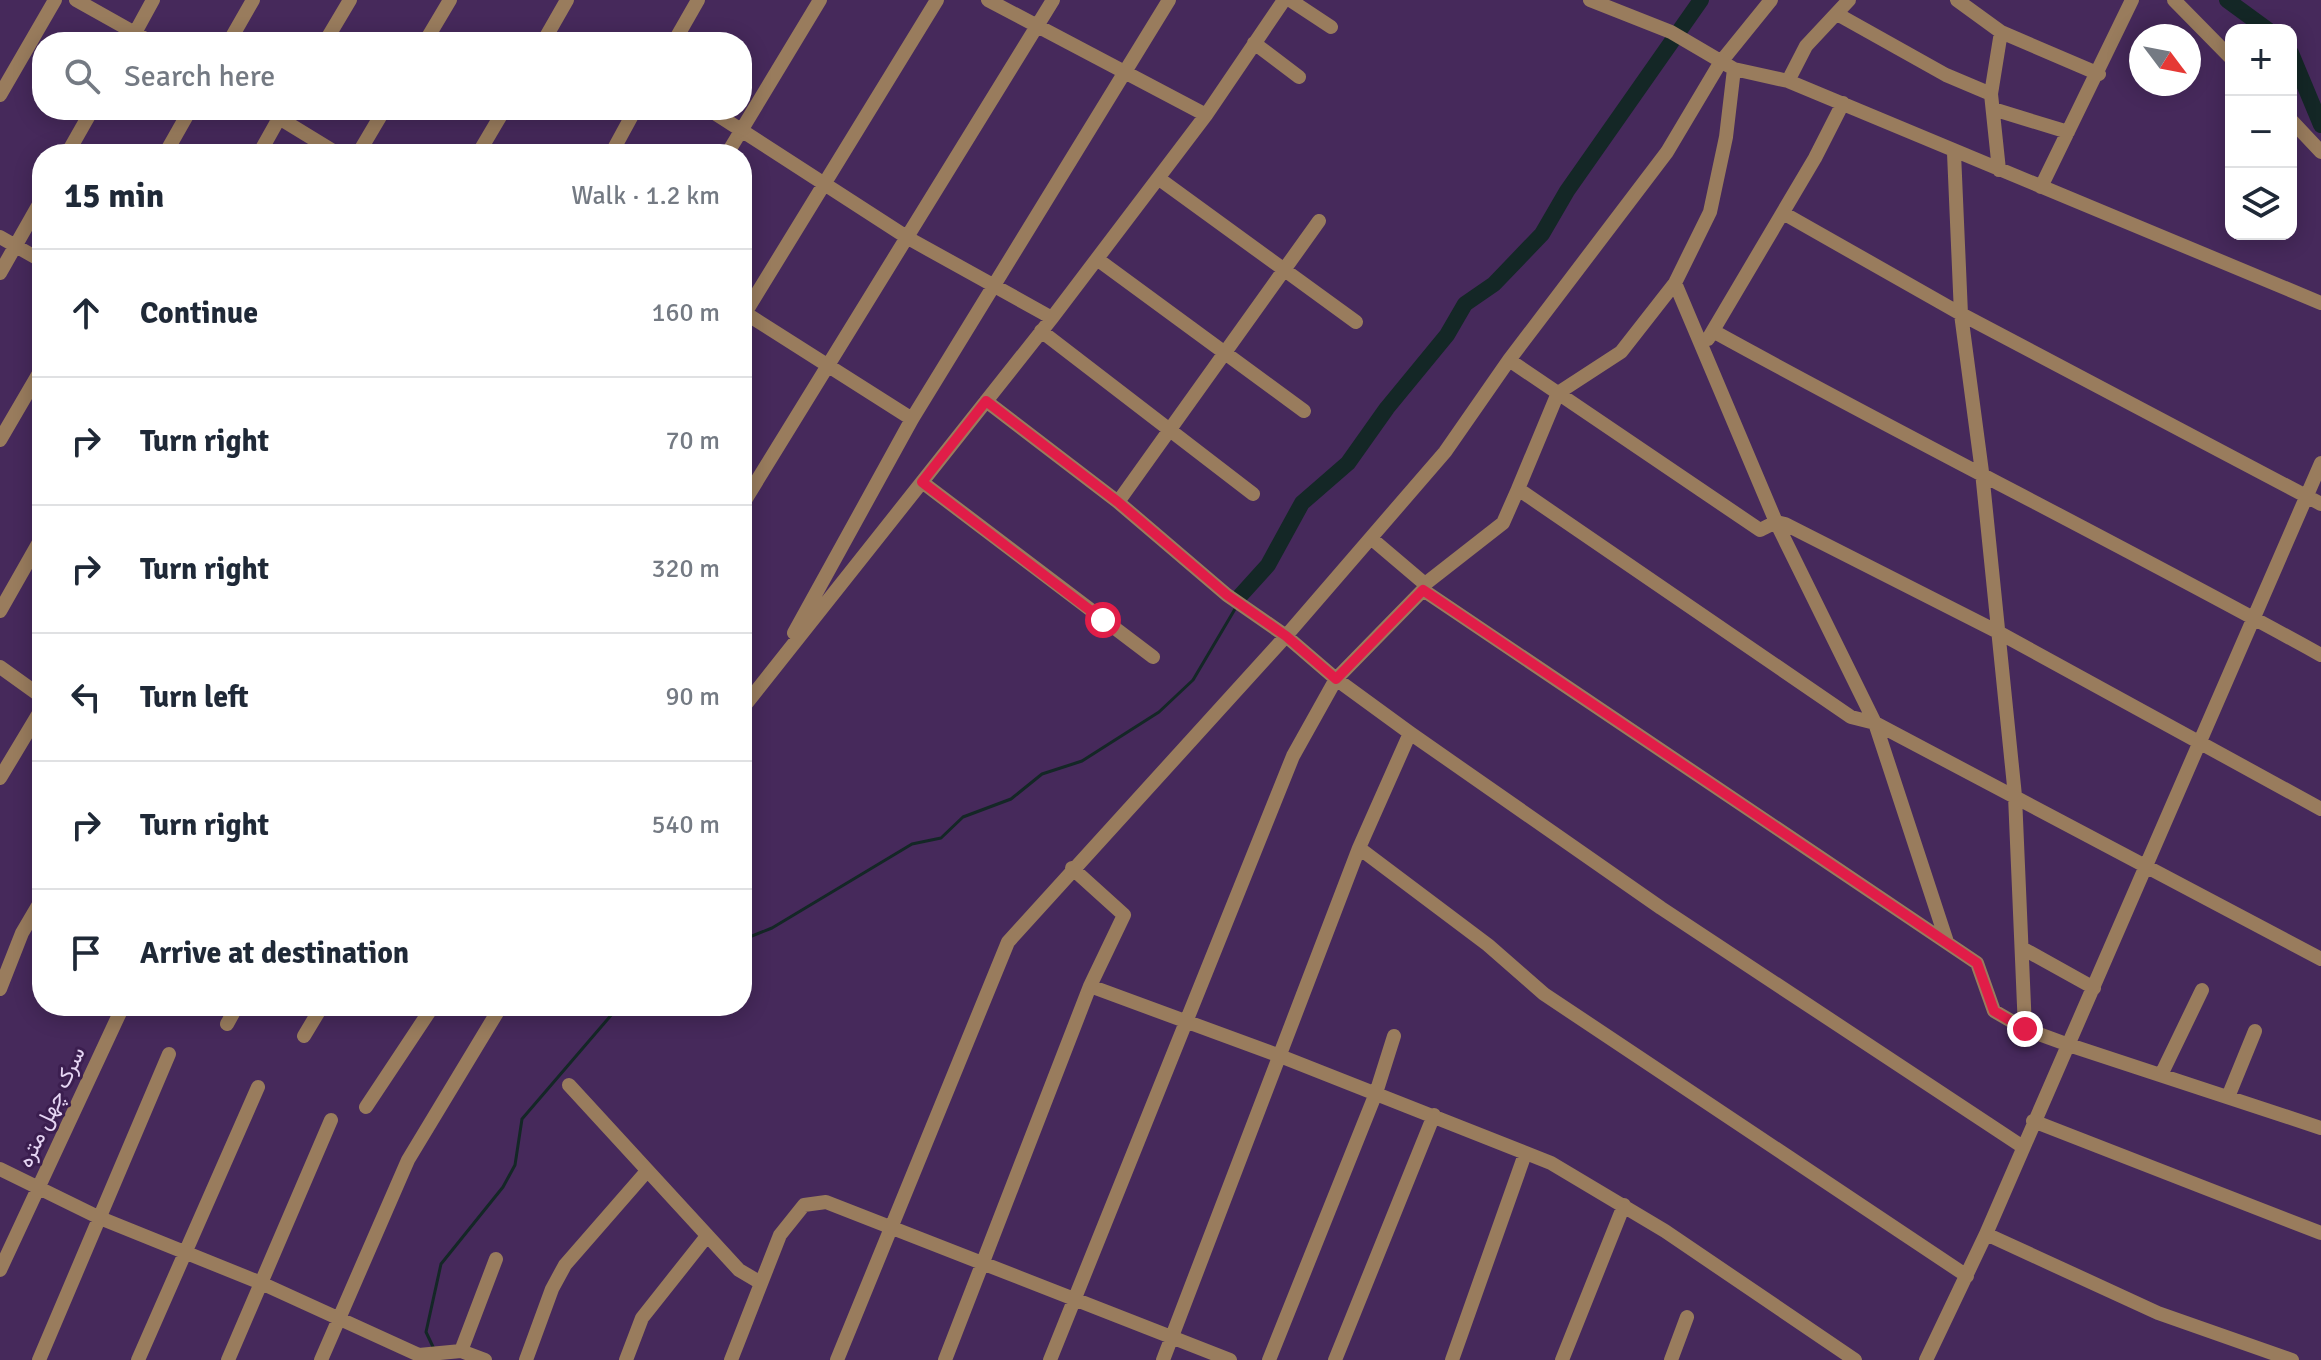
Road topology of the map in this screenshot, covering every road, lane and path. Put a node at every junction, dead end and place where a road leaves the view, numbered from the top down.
1 (55, 0) edge
2 (76, 0) edge
3 (153, 0) edge
4 (253, 0) edge
5 (350, 0) edge
6 (450, 0) edge
7 (567, 0) edge
8 (698, 0) edge
9 (820, 0) edge
10 (937, 0) edge
11 (988, 0) edge
12 (1053, 0) edge
13 (1169, 0) edge
14 (1287, 0) edge
15 (1590, 0) edge
16 (1771, 0) edge
17 (1849, 0) edge
18 (1957, 0) edge
19 (2132, 0) edge
20 (2174, 0) edge
21 (1619, 6) edge
22 (1837, 14) junction
23 (1037, 25) junction
24 (1331, 27) dead end
25 (36, 32) edge
26 (125, 32) edge
27 (136, 32) edge
28 (235, 32) edge
29 (331, 32) edge
30 (431, 32) edge
31 (549, 32) edge
32 (680, 32) edge
33 (2001, 32) junction
34 (32, 40) edge
35 (1254, 43) junction
36 (2225, 52) edge
37 (1727, 66) junction
38 (1125, 71) junction
39 (2099, 74) junction
40 (1299, 77) dead end
41 (1788, 81) junction
42 (0, 95) edge
43 (1992, 102) junction
44 (1843, 103) junction
45 (752, 112) edge
46 (1206, 115) junction
47 (86, 120) edge
48 (184, 120) edge
49 (273, 120) edge
50 (287, 120) edge
51 (378, 120) edge
52 (498, 120) edge
53 (630, 120) edge
54 (726, 120) edge
55 (747, 120) edge
56 (2297, 126) edge
57 (741, 130) junction
58 (2068, 132) junction
59 (73, 144) edge
60 (171, 144) edge
61 (263, 144) edge
62 (323, 144) edge
63 (364, 144) edge
64 (484, 144) edge
65 (616, 144) edge
66 (733, 144) edge
67 (2321, 152) edge
68 (1954, 153) junction
69 (1999, 170) junction
70 (1158, 178) junction
71 (824, 183) junction
72 (2041, 187) junction
73 (1783, 213) junction
74 (32, 217) edge
75 (1319, 221) dead end
76 (0, 237) edge
77 (908, 238) junction
78 (16, 246) junction
79 (32, 255) edge
80 (1097, 259) junction
81 (1283, 271) junction
82 (0, 273) edge
83 (1675, 283) junction
84 (994, 285) junction
85 (752, 299) edge
86 (2321, 303) edge
87 (1961, 314) junction
88 (1052, 318) junction
89 (752, 319) edge
90 (1356, 322) dead end
91 (1041, 331) junction
92 (1713, 331) junction
93 (1703, 346) junction
94 (1226, 354) junction
95 (1509, 360) junction
96 (828, 365) junction
97 (32, 385) edge
98 (1558, 393) junction
99 (986, 401) junction
100 (1304, 411) dead end
101 (912, 419) junction
102 (1171, 431) junction
103 (0, 440) edge
104 (2321, 463) edge
105 (1982, 472) junction
106 (922, 482) junction
107 (752, 489) edge
108 (1518, 489) junction
109 (1253, 494) dead end
110 (2307, 496) junction
111 (1118, 502) junction
112 (2321, 504) edge
113 (1776, 522) junction
114 (1372, 539) junction
115 (32, 555) edge
116 (1424, 587) junction
117 (0, 611) edge
118 (2255, 618) junction
119 (1996, 631) junction
120 (1286, 636) junction
121 (2321, 655) edge
122 (1153, 657) dead end
123 (0, 667) edge
124 (773, 671) junction
125 (1336, 679) junction
126 (32, 690) edge
127 (752, 697) edge
128 (1875, 723) junction
129 (32, 725) edge
130 (1410, 733) junction
131 (2201, 743) junction
132 (0, 778) edge
133 (2015, 796) junction
134 (2321, 809) edge
135 (1359, 848) junction
136 (2148, 865) junction
137 (1072, 868) junction
138 (32, 916) edge
139 (1947, 942) junction
140 (2022, 948) junction
141 (2321, 959) edge
142 (1090, 986) junction
143 (2094, 988) junction
144 (0, 989) edge
145 (2202, 990) dead end
146 (118, 1016) edge
147 (231, 1016) edge
148 (316, 1016) edge
149 (426, 1016) edge
150 (495, 1016) edge
151 (1186, 1020) junction
152 (227, 1024) dead end
153 (2025, 1029) junction
154 (2255, 1031) dead end
155 (304, 1036) dead end
156 (1394, 1036) dead end
157 (2069, 1045) junction
158 (169, 1054) dead end
159 (1280, 1056) junction
160 (2161, 1075) junction
161 (569, 1085) dead end
162 (258, 1087) dead end
163 (1376, 1093) junction
164 (2228, 1097) junction
165 (366, 1107) dead end
166 (1434, 1115) junction
167 (331, 1120) dead end
168 (2033, 1121) junction
169 (2321, 1128) edge
170 (2023, 1147) junction
171 (1525, 1154) junction
172 (0, 1169) edge
173 (647, 1171) junction
174 (37, 1187) junction
175 (1624, 1205) junction
176 (100, 1218) junction
177 (889, 1228) junction
178 (2321, 1233) edge
179 (1986, 1234) junction
180 (707, 1236) junction
181 (185, 1251) junction
182 (496, 1259) dead end
183 (983, 1263) junction
184 (0, 1270) edge
185 (1967, 1276) junction
186 (261, 1283) junction
187 (761, 1283) junction
188 (1074, 1299) junction
189 (1687, 1317) dead end
190 (339, 1319) junction
191 (1172, 1337) junction
192 (461, 1351) junction
193 (427, 1355) edge
194 (1928, 1356) edge
195 (39, 1360) edge
196 (138, 1360) edge
197 (228, 1360) edge
198 (321, 1360) edge
199 (485, 1360) edge
200 (526, 1360) edge
201 (626, 1360) edge
202 (731, 1360) edge
203 (837, 1360) edge
204 (945, 1360) edge
205 (1050, 1360) edge
206 (1163, 1360) edge
207 (1230, 1360) edge
208 (1269, 1360) edge
209 (1335, 1360) edge
210 (1452, 1360) edge
211 (1562, 1360) edge
212 (1671, 1360) edge
213 (1855, 1360) edge
214 (1943, 1360) edge
215 (2292, 1360) edge

1 - 25 street
2 - 26 street
3 - 27 street
4 - 28 street
5 - 29 street
6 - 30 street
7 - 31 street
8 - 32 street
9 - 45 street
10 - 71 street
11 - 23 street
12 - 23 street
13 - 38 street
14 - 24 street
14 - 35 street
15 - 21 street
16 - 37 street
17 - 22 street
18 - 33 street
19 - 39 street
20 - 36 street
21 - 37 street
22 - 41 street
22 - 43 street
23 - 38 street
23 - 77 street
33 - 39 street
33 - 43 street
34 - 42 street
35 - 40 street
35 - 46 street
37 - 41 street
37 - 83 street
37 - 95 street
38 - 46 street
38 - 84 street
39 - 58 street
41 - 44 street
43 - 58 street
43 - 69 street
44 - 68 street
44 - 73 street
46 - 70 street
47 - 59 street
48 - 60 street
49 - 61 street
50 - 62 street
51 - 63 street
52 - 64 street
53 - 65 street
54 - 57 street
55 - 57 street
56 - 67 street
57 - 66 street
57 - 71 street
58 - 72 street
68 - 69 street
68 - 87 street
69 - 72 street
70 - 80 street
70 - 81 street
71 - 77 street
71 - 85 street
72 - 86 street
73 - 87 street
73 - 92 street
74 - 78 street
75 - 81 street
76 - 78 street
77 - 84 street
77 - 96 street
78 - 79 street
78 - 82 street
80 - 88 street
80 - 94 street
81 - 90 street
81 - 94 street
83 - 93 street
83 - 98 street
84 - 88 street
84 - 101 street
87 - 105 street
87 - 110 street
88 - 91 street
89 - 96 street
91 - 99 street
91 - 102 street
92 - 93 street
92 - 105 street
93 - 113 street
94 - 100 street
94 - 102 street
95 - 98 street
95 - 114 street
96 - 101 street
96 - 107 street
97 - 103 street
98 - 108 street
98 - 113 street
99 - 106 street
99 - 111 street
101 - 124 street
102 - 109 street
102 - 111 street
104 - 110 street
105 - 118 street
105 - 119 street
106 - 122 street
106 - 124 street
108 - 116 street
108 - 128 street
110 - 112 street
110 - 118 street
111 - 120 street
113 - 119 street
113 - 128 street
114 - 116 street
114 - 120 street
115 - 117 street
116 - 125 street
116 - 139 street
118 - 121 street
118 - 131 street
119 - 131 street
119 - 133 street
120 - 125 street
120 - 137 street
123 - 126 street
124 - 127 street
125 - 130 street
125 - 151 street
128 - 133 street
128 - 139 street
129 - 132 street
130 - 135 street
130 - 170 street
131 - 134 street
131 - 136 street
133 - 136 street
133 - 140 street
135 - 159 street
135 - 185 street
136 - 141 street
136 - 143 street
137 - 142 street
137 - 177 street
138 - 144 street
139 - 153 street
140 - 143 street
140 - 153 street
142 - 151 street
142 - 183 street
143 - 157 street
145 - 160 street
146 - 174 street, سرک چهل متره
147 - 152 street
148 - 155 street
149 - 165 street
150 - 190 street
151 - 159 street
151 - 188 street
153 - 157 street
154 - 164 street
156 - 163 street
157 - 160 street
157 - 168 street
158 - 176 street
159 - 163 street
159 - 191 street
160 - 164 street
161 - 173 street
162 - 181 street
163 - 166 street
163 - 208 street
164 - 169 street
166 - 171 street
166 - 209 street
167 - 186 street
168 - 170 street
168 - 178 street
170 - 179 street
171 - 175 street
171 - 210 street
172 - 174 street
173 - 180 street
173 - 200 street
174 - 176 street
174 - 184 street, سرک چهل متره
175 - 211 street
175 - 213 street
176 - 181 street
176 - 195 street
177 - 183 street
177 - 187 street
177 - 203 street
179 - 185 street
179 - 215 street
180 - 187 street
180 - 201 street
181 - 186 street
181 - 196 street
182 - 192 street
183 - 188 street
183 - 204 street
185 - 194 street
186 - 190 street
186 - 197 street
187 - 202 street
188 - 191 street
188 - 205 street
189 - 212 street
190 - 193 street
190 - 198 street
191 - 206 street
191 - 207 street
192 - 193 street
192 - 199 street
194 - 214 street

